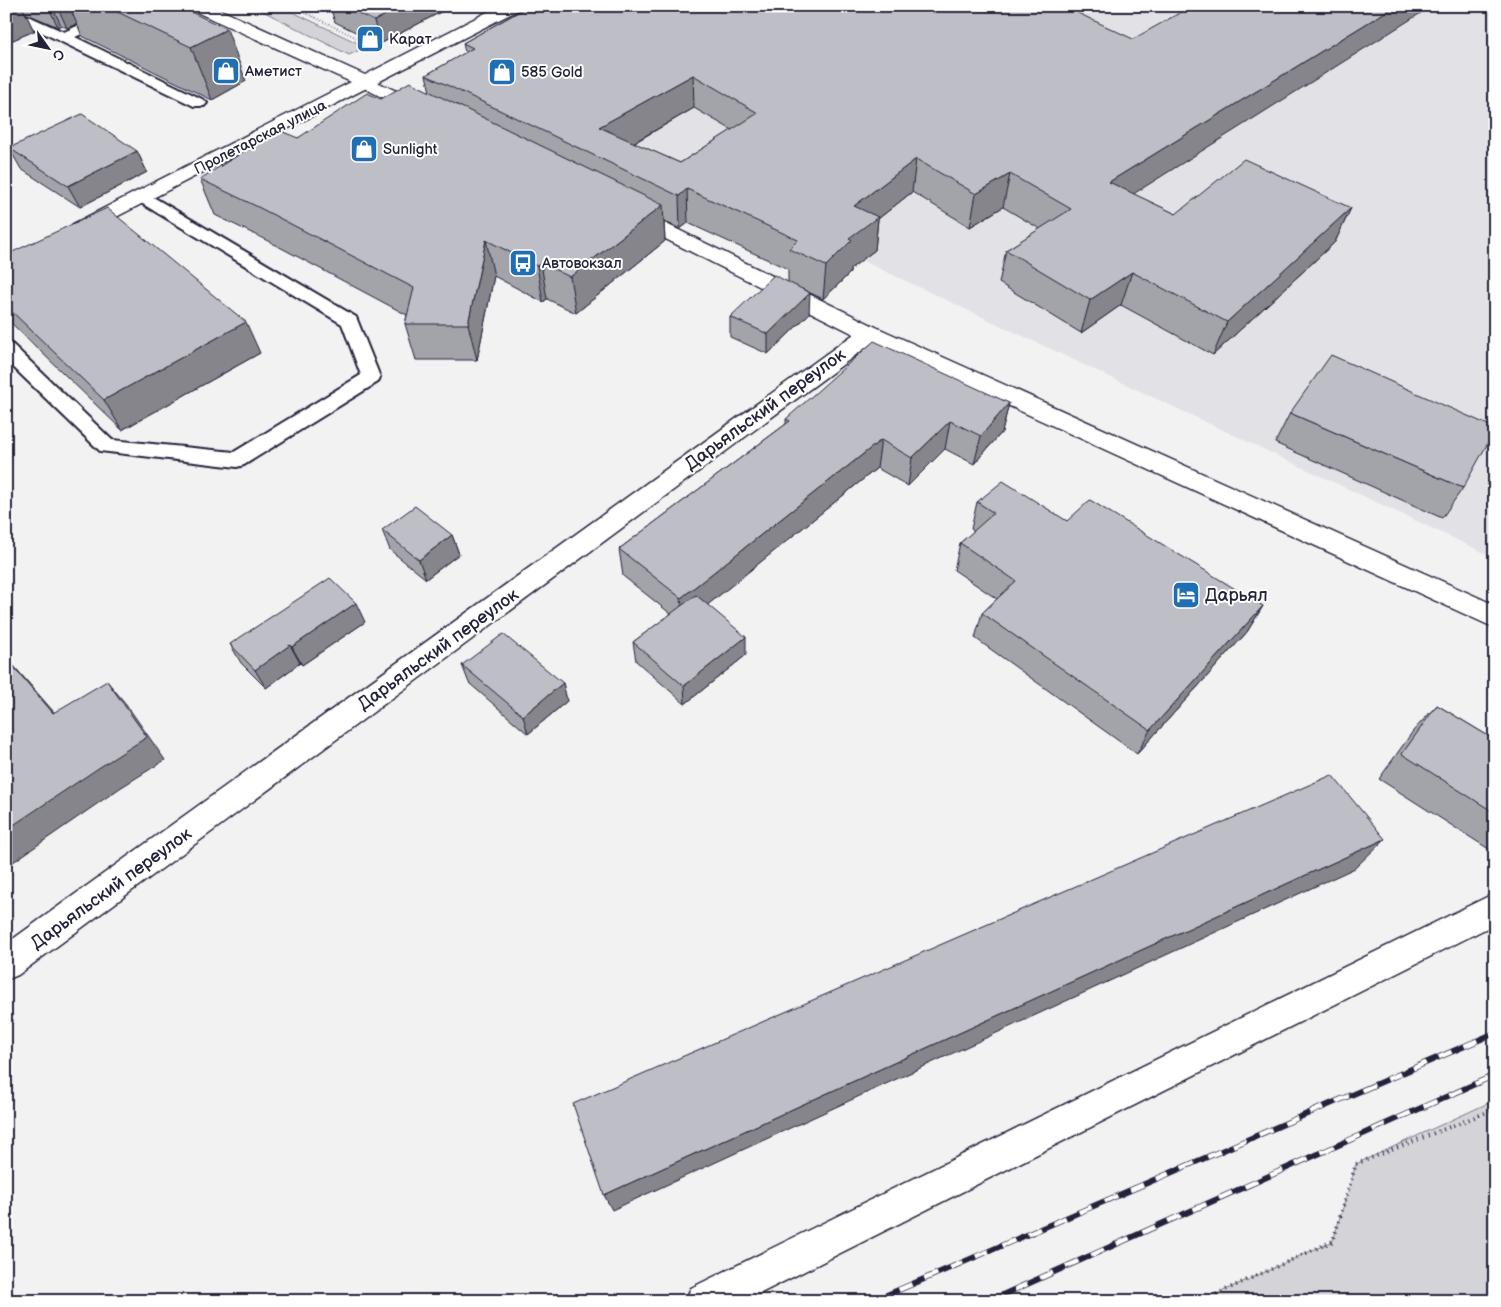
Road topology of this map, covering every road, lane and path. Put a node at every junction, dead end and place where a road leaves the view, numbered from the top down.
1 (133, 6) edge
2 (198, 6) edge
3 (291, 6) edge
4 (512, 6) edge
5 (6, 10) edge
6 (64, 37) junction
7 (406, 61) junction
8 (366, 82) junction
9 (200, 103) dead end
10 (437, 117) edge
11 (142, 197) junction
12 (614, 205) edge
13 (64, 236) edge
14 (860, 261) edge
15 (843, 264) edge
16 (870, 333) junction
17 (6, 349) edge
18 (1495, 617) edge
19 (1495, 908) edge
20 (6, 964) edge
21 (1495, 1109) edge
22 (704, 1301) edge
23 (1201, 1301) edge

1 - 6 lane
2 - 8 street
3 - 7 path
4 - 7 street, Пролетарская улица
5 - 6 lane
6 - 9 lane
7 - 8 street, Пролетарская улица
8 - 10 street
8 - 11 street, Пролетарская улица
11 - 13 street, Пролетарская улица
11 - 17 lane
12 - 16 street
14 - 15 path
16 - 18 street
16 - 20 street, Дарьяльский переулок
19 - 22 street
21 - 23 path

